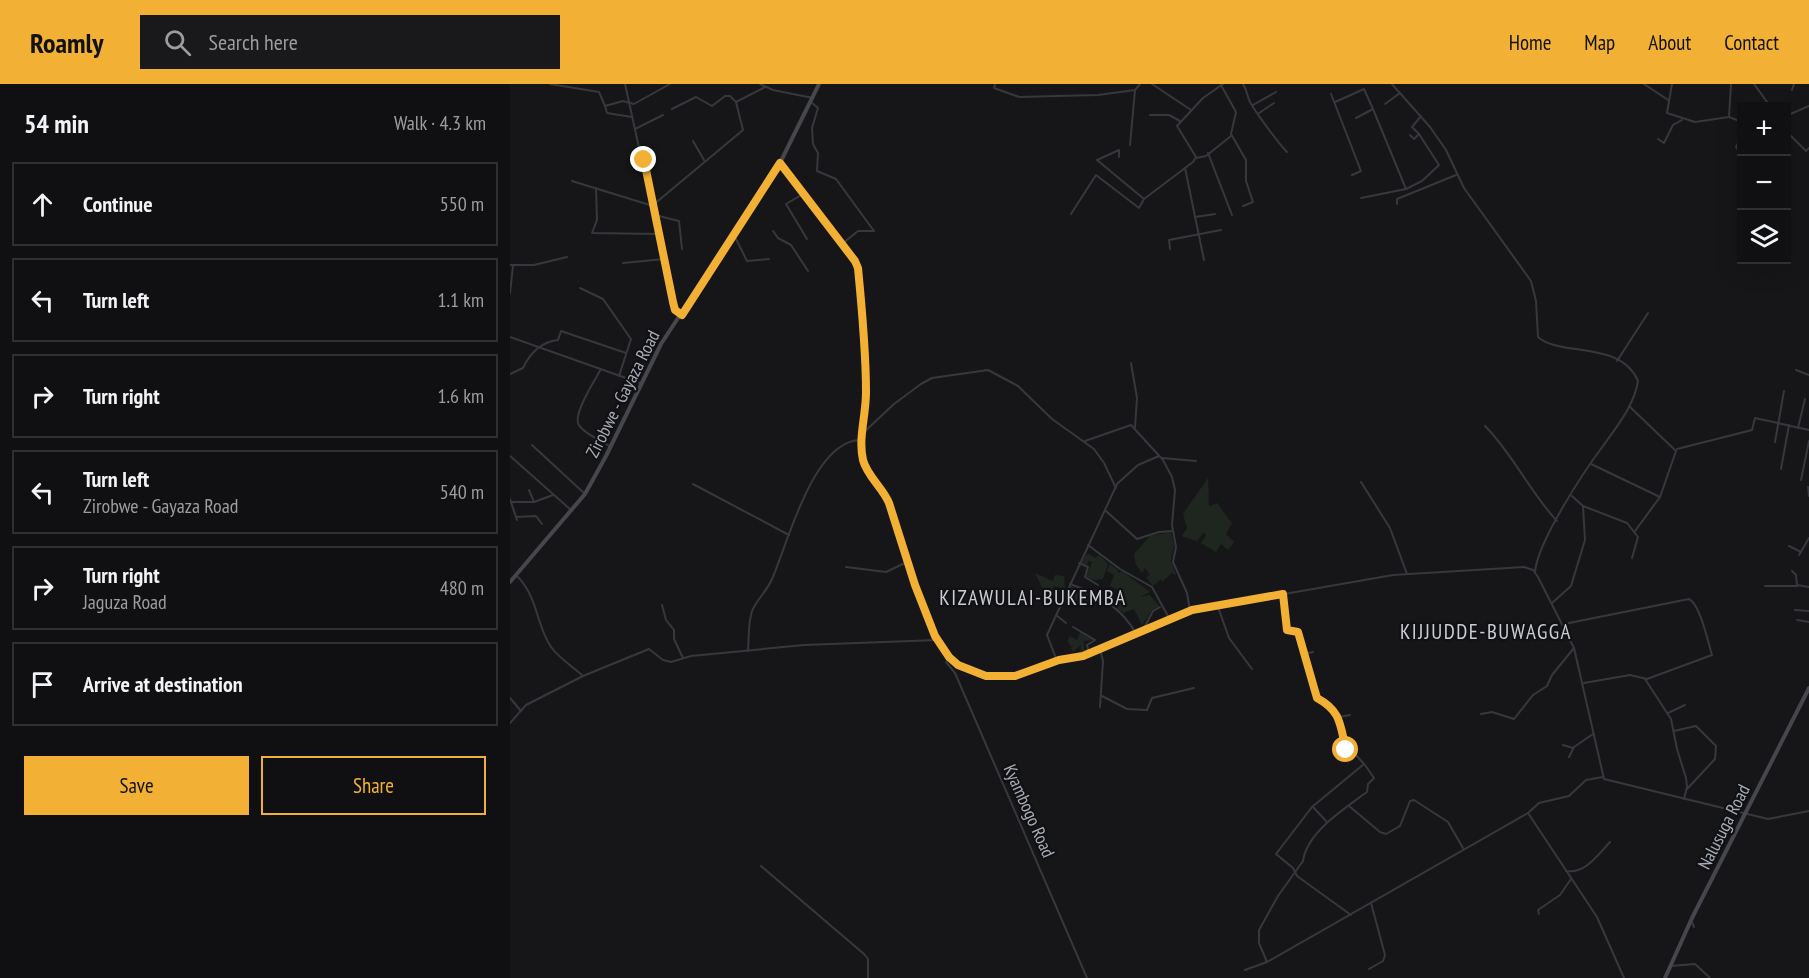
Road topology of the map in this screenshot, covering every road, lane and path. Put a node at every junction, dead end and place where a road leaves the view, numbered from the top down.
1 (550, 84) edge
2 (625, 84) edge
3 (670, 84) edge
4 (760, 84) edge
5 (819, 84) edge
6 (995, 84) edge
7 (1140, 84) edge
8 (1152, 84) edge
9 (1222, 84) edge
10 (1243, 84) edge
11 (1362, 84) edge
12 (1392, 84) edge
13 (1644, 84) edge
14 (1672, 84) edge
15 (1731, 84) edge
16 (1754, 84) edge
17 (1794, 84) edge
18 (1217, 86) edge
19 (765, 87) junction
20 (1364, 89) junction
21 (1135, 90) junction
22 (1792, 90) dead end
23 (1276, 92) dead end
24 (1400, 93) junction
25 (1331, 94) dead end
26 (812, 100) junction
27 (1668, 100) junction
28 (736, 102) junction
29 (1335, 102) junction
30 (1767, 102) edge
31 (1274, 103) dead end
32 (1385, 104) dead end
33 (629, 105) junction
34 (1253, 105) junction
35 (605, 106) junction
36 (1809, 106) edge
37 (672, 109) dead end
38 (1373, 109) junction
39 (1191, 110) junction
40 (1259, 113) junction
41 (1791, 114) edge
42 (663, 115) dead end
43 (1150, 115) dead end
44 (1421, 115) junction
45 (633, 117) junction
46 (1729, 117) junction
47 (1356, 118) dead end
48 (1683, 120) junction
49 (1737, 120) edge
50 (1180, 121) junction
51 (635, 129) junction
52 (1419, 134) junction
53 (1232, 135) junction
54 (1410, 135) dead end
55 (1791, 136) edge
56 (1658, 140) dead end
57 (693, 141) dead end
58 (1130, 145) dead end
59 (1809, 148) edge
60 (1806, 151) junction
61 (1287, 152) dead end
62 (1208, 153) junction
63 (1809, 155) edge
64 (1119, 157) dead end
65 (1197, 158) junction
66 (704, 160) junction
67 (780, 163) junction
68 (1185, 168) junction
69 (1352, 175) dead end
70 (1456, 175) junction
71 (572, 181) dead end
72 (596, 188) junction
73 (1406, 189) junction
74 (803, 194) junction
75 (1361, 198) dead end
76 (1144, 199) junction
77 (1397, 204) dead end
78 (653, 205) junction
79 (1243, 206) dead end
80 (656, 214) junction
81 (1071, 214) dead end
82 (1215, 214) dead end
83 (1232, 215) dead end
84 (1195, 217) junction
85 (1221, 230) dead end
86 (773, 231) dead end
87 (659, 234) junction
88 (734, 235) junction
89 (1199, 236) junction
90 (807, 238) dead end
91 (842, 244) junction
92 (682, 249) dead end
93 (1170, 249) dead end
94 (567, 257) dead end
95 (664, 259) junction
96 (769, 259) dead end
97 (1204, 260) dead end
98 (623, 263) dead end
99 (512, 265) edge
100 (808, 271) dead end
101 (580, 288) dead end
102 (510, 293) edge
103 (1648, 313) dead end
104 (682, 315) junction
105 (510, 337) edge
106 (539, 347) junction
107 (626, 353) junction
108 (1617, 361) junction
109 (1131, 363) dead end
110 (601, 369) junction
111 (1796, 370) dead end
112 (510, 374) edge
113 (1809, 375) edge
114 (619, 376) junction
115 (640, 383) junction
116 (1784, 391) dead end
117 (1805, 399) dead end
118 (1629, 406) junction
119 (1778, 422) junction
120 (1789, 425) junction
121 (1485, 426) dead end
122 (1136, 427) junction
123 (1798, 428) junction
124 (1809, 430) edge
125 (862, 434) junction
126 (862, 440) junction
127 (1085, 441) junction
128 (1809, 441) edge
129 (1774, 442) dead end
130 (532, 445) dead end
131 (610, 447) junction
132 (1675, 449) junction
133 (510, 456) edge
134 (1161, 457) junction
135 (1196, 461) dead end
136 (1591, 464) junction
137 (1781, 469) dead end
138 (1801, 480) dead end
139 (1361, 482) dead end
140 (693, 484) dead end
141 (1808, 487) edge
142 (1116, 488) junction
143 (529, 489) dead end
144 (585, 494) junction
145 (553, 495) junction
146 (1572, 496) junction
147 (1809, 496) edge
148 (1660, 497) junction
149 (510, 501) edge
150 (534, 502) junction
151 (1583, 506) junction
152 (571, 510) junction
153 (1106, 510) junction
154 (1557, 520) junction
155 (542, 524) dead end
156 (1173, 531) junction
157 (1635, 531) junction
158 (789, 535) junction
159 (1809, 538) edge
160 (1088, 545) junction
161 (1789, 546) dead end
162 (1632, 558) dead end
163 (909, 561) junction
164 (1079, 563) junction
165 (1536, 563) junction
166 (846, 567) dead end
167 (1530, 568) junction
168 (1535, 572) junction
169 (1792, 572) dead end
170 (1407, 574) junction
171 (516, 575) junction
172 (510, 582) edge
173 (1070, 584) junction
174 (1765, 586) dead end
175 (1798, 586) junction
176 (1809, 587) edge
177 (1094, 593) junction
178 (1283, 594) junction
179 (1551, 603) junction
180 (662, 605) dead end
181 (1160, 607) dead end
182 (1218, 607) junction
183 (1795, 610) dead end
184 (1190, 611) junction
185 (1809, 611) edge
186 (1056, 615) junction
187 (1169, 618) junction
188 (1797, 620) dead end
189 (1809, 622) edge
190 (1066, 623) dead end
191 (1564, 624) junction
192 (1072, 627) dead end
193 (1144, 628) junction
194 (1135, 632) junction
195 (938, 640) junction
196 (1574, 648) junction
197 (1101, 649) junction
198 (748, 651) junction
199 (1313, 652) dead end
200 (1089, 653) junction
201 (1304, 654) junction
202 (949, 657) junction
203 (683, 658) junction
204 (1057, 661) junction
205 (1252, 669) dead end
206 (583, 676) junction
207 (1645, 679) junction
208 (1584, 683) junction
209 (1194, 688) dead end
210 (1809, 688) edge
211 (1102, 696) junction
212 (510, 698) edge
213 (1686, 705) dead end
214 (1100, 707) dead end
215 (521, 711) junction
216 (1668, 713) junction
217 (1481, 714) dead end
218 (1350, 715) dead end
219 (1339, 717) junction
220 (510, 723) edge
221 (1674, 731) junction
222 (1593, 735) junction
223 (1563, 745) dead end
224 (1573, 748) junction
225 (1569, 757) dead end
226 (1364, 764) junction
227 (1603, 777) junction
228 (1687, 789) junction
229 (1684, 799) junction
230 (1349, 806) junction
231 (1312, 807) junction
232 (1809, 811) edge
233 (1528, 813) junction
234 (1745, 813) junction
235 (1327, 822) junction
236 (1610, 842) dead end
237 (1463, 849) junction
238 (761, 866) dead end
239 (1566, 871) junction
240 (1296, 872) junction
241 (1571, 879) junction
242 (1371, 903) junction
243 (1539, 914) dead end
244 (1350, 915) junction
245 (1691, 920) junction
246 (1694, 927) dead end
247 (1267, 962) junction
248 (1671, 966) junction
249 (1369, 969) dead end
250 (1245, 970) dead end
251 (868, 978) edge
252 (1087, 978) edge
253 (1624, 978) edge
254 (1665, 978) edge
255 (1710, 978) edge

1 - 35 street
2 - 33 street
3 - 33 street
4 - 19 street
5 - 26 street, Zirobwe - Gayaza Road
6 - 21 street
7 - 21 street
8 - 39 street
9 - 18 street
9 - 53 street
10 - 34 street
11 - 20 street
12 - 24 street
13 - 27 street
14 - 27 street
15 - 46 street
16 - 30 street
17 - 22 street
18 - 39 street
19 - 26 street
19 - 28 street
20 - 29 street
20 - 38 street
21 - 58 street
23 - 34 street
24 - 32 street
24 - 44 street
25 - 29 street
26 - 67 street, Zirobwe - Gayaza Road
26 - 91 street
27 - 48 street
28 - 37 street
28 - 66 street
29 - 69 street
31 - 40 street
33 - 35 street
33 - 45 street
34 - 40 street
35 - 45 street
36 - 41 street
38 - 47 street
38 - 73 street
39 - 50 street
40 - 61 street
42 - 51 street
43 - 50 street
44 - 52 street
44 - 70 street
45 - 51 street
46 - 48 street
46 - 49 street
48 - 56 street
50 - 65 street
51 - 78 street
52 - 54 street
52 - 73 street
53 - 62 street
53 - 79 street
55 - 60 street
57 - 66 street
59 - 60 street
60 - 63 street
62 - 65 street
62 - 83 street
64 - 76 street
65 - 68 street
66 - 78 street
67 - 74 street
67 - 88 street, Zirobwe - Gayaza Road
68 - 76 street
68 - 84 street
70 - 77 street
70 - 108 street
71 - 72 street
72 - 78 street
72 - 87 street
73 - 75 street
74 - 90 street
74 - 91 street
76 - 81 street
78 - 80 street
80 - 87 street
80 - 92 street
82 - 84 street
84 - 89 street
85 - 89 street
86 - 100 street
87 - 95 street
88 - 96 street
88 - 104 street, Zirobwe - Gayaza Road
89 - 93 street
89 - 97 street
91 - 125 street
94 - 99 street
95 - 98 street
95 - 104 street
99 - 102 street
101 - 107 street
103 - 108 street
104 - 115 street, Zirobwe - Gayaza Road
105 - 106 street
106 - 107 street
106 - 110 street
106 - 112 street
107 - 114 street
108 - 118 street
109 - 122 street
110 - 114 street
110 - 131 street
111 - 113 street
114 - 115 street
115 - 131 street, Zirobwe - Gayaza Road
116 - 119 street
117 - 123 street
118 - 132 street
118 - 136 street
119 - 120 street
119 - 129 street
119 - 132 street
120 - 123 street
120 - 137 street
121 - 154 street
122 - 127 street
122 - 134 street
123 - 124 street
125 - 126 street
125 - 127 street
126 - 158 street
126 - 163 street
127 - 142 street
128 - 138 street
130 - 144 street
131 - 144 street, Zirobwe - Gayaza Road
132 - 148 street
133 - 145 street
134 - 135 street
134 - 142 street
134 - 156 street
136 - 146 street
136 - 148 street
139 - 170 street
140 - 158 street
141 - 147 street
142 - 153 street
143 - 150 street
144 - 152 street, Zirobwe - Gayaza Road
145 - 150 street
145 - 152 street
146 - 151 street
146 - 154 street
148 - 157 street
149 - 150 street
149 - 155 street
151 - 157 street
151 - 179 street
152 - 171 street, Zirobwe - Gayaza Road
153 - 156 street
153 - 160 street
154 - 165 street
156 - 184 street
157 - 162 street
158 - 198 street
159 - 161 street
160 - 164 street
160 - 187 street
163 - 166 street
163 - 195 street
164 - 173 street
164 - 177 street
165 - 167 street
165 - 168 street
167 - 168 street
167 - 170 street
168 - 179 street
169 - 175 street
170 - 178 street
171 - 172 street, Zirobwe - Gayaza Road
171 - 206 street
173 - 177 street
173 - 186 street
174 - 175 street
175 - 176 street
177 - 194 street
178 - 182 street
178 - 201 street
179 - 191 street
180 - 203 street
181 - 193 street
182 - 184 street
182 - 205 street
183 - 185 street
184 - 187 street
186 - 190 street
186 - 204 street
187 - 193 street
188 - 189 street
191 - 196 street
191 - 207 street
192 - 200 street
193 - 194 street
194 - 197 street
195 - 198 street
195 - 202 street
196 - 208 street
196 - 217 street
197 - 200 street
197 - 211 street
198 - 203 street
199 - 201 street
200 - 204 street
201 - 219 street
202 - 204 street
202 - 252 street, Kyambogo Road
203 - 206 street
206 - 215 street
207 - 208 street
207 - 216 street
208 - 222 street
209 - 211 street
210 - 234 street, Nalusuga Road
211 - 214 street
212 - 215 street
213 - 216 street
215 - 220 street
216 - 221 street
218 - 219 street
219 - 226 street
221 - 228 street
221 - 228 street
222 - 224 street
222 - 227 street
223 - 224 street
224 - 225 street
226 - 230 street
226 - 231 street
227 - 229 street
227 - 233 street
228 - 229 street
229 - 234 street
230 - 235 street
230 - 237 street
231 - 235 street
231 - 240 street
232 - 234 street
233 - 237 street
233 - 239 street
234 - 245 street, Nalusuga Road
235 - 240 street
236 - 239 street
237 - 242 street
238 - 251 street
239 - 241 street
240 - 244 street
240 - 247 street
241 - 243 street
241 - 253 street
242 - 244 street
242 - 249 street
244 - 247 street
245 - 246 street
245 - 248 street, Nalusuga Road
247 - 250 street
248 - 254 street, Nalusuga Road
248 - 255 street

